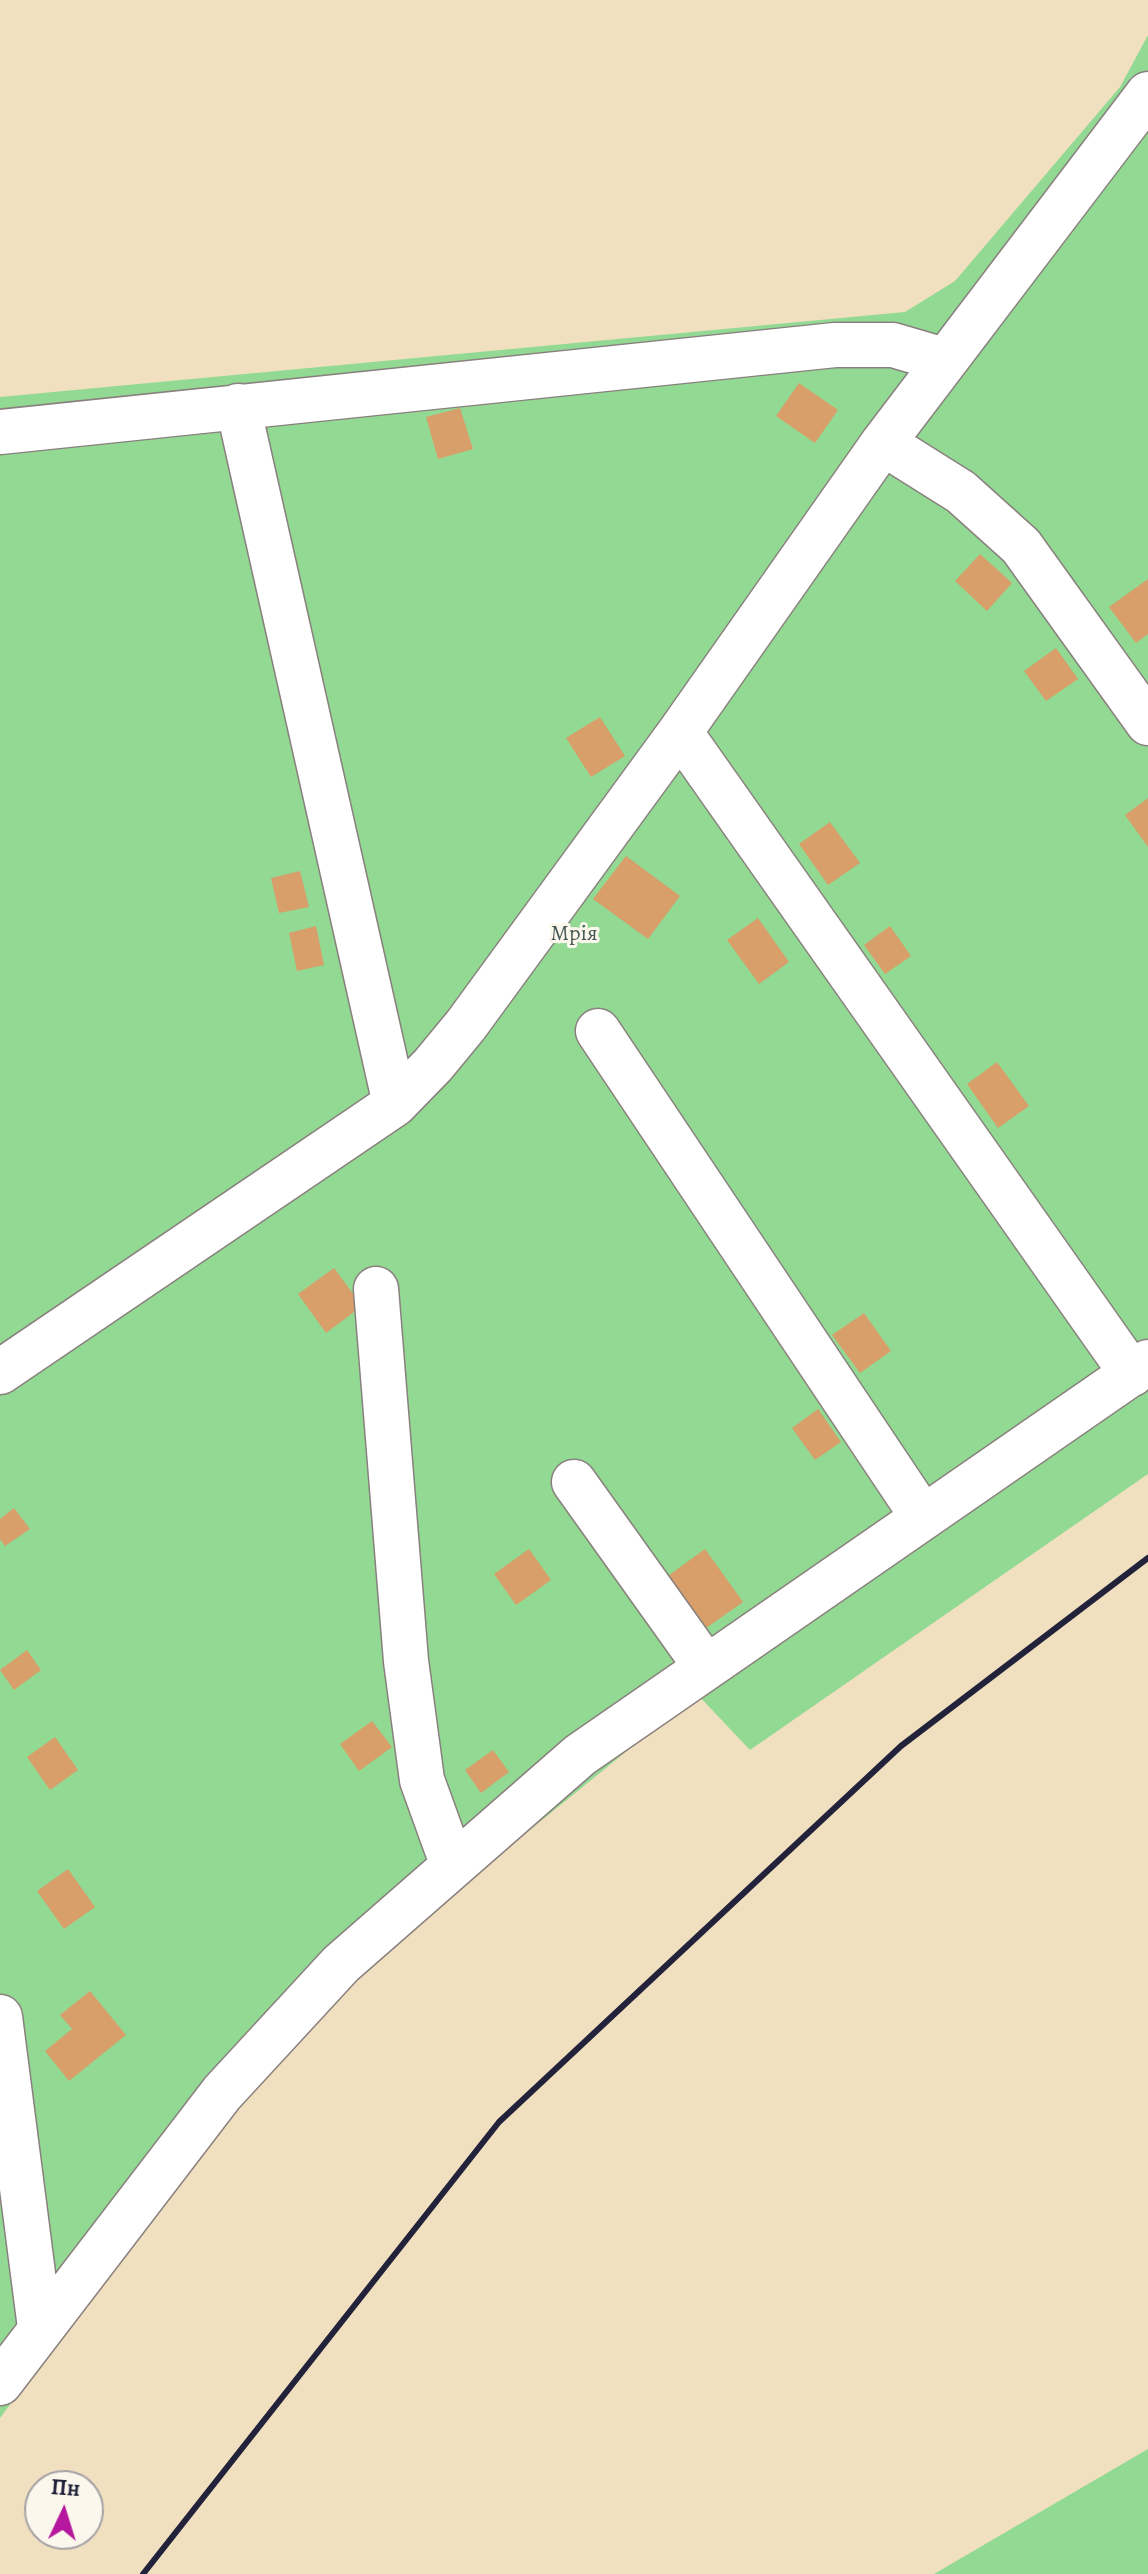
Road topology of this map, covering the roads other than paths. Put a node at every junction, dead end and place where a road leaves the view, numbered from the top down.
1 (1148, 94) edge
2 (944, 360) junction
3 (238, 406) junction
4 (0, 432) edge
5 (883, 443) junction
6 (1148, 723) edge
7 (680, 732) junction
8 (598, 1031) dead end
9 (395, 1104) junction
10 (376, 1289) dead end
11 (1140, 1368) edge
12 (0, 1372) edge
13 (574, 1482) dead end
14 (922, 1516) junction
15 (706, 1667) junction
16 (453, 1866) junction
17 (0, 2017) edge
18 (2, 2060) edge
19 (40, 2328) junction
20 (0, 2383) edge

1 - 2 street
2 - 3 street
2 - 5 street
3 - 4 street
3 - 9 street
5 - 6 street
5 - 7 street
7 - 9 street
7 - 11 street
8 - 14 street
9 - 12 street
10 - 16 street
11 - 14 street
13 - 15 street
14 - 15 street
15 - 16 street
16 - 19 street
17 - 18 street
18 - 19 street
19 - 20 street

